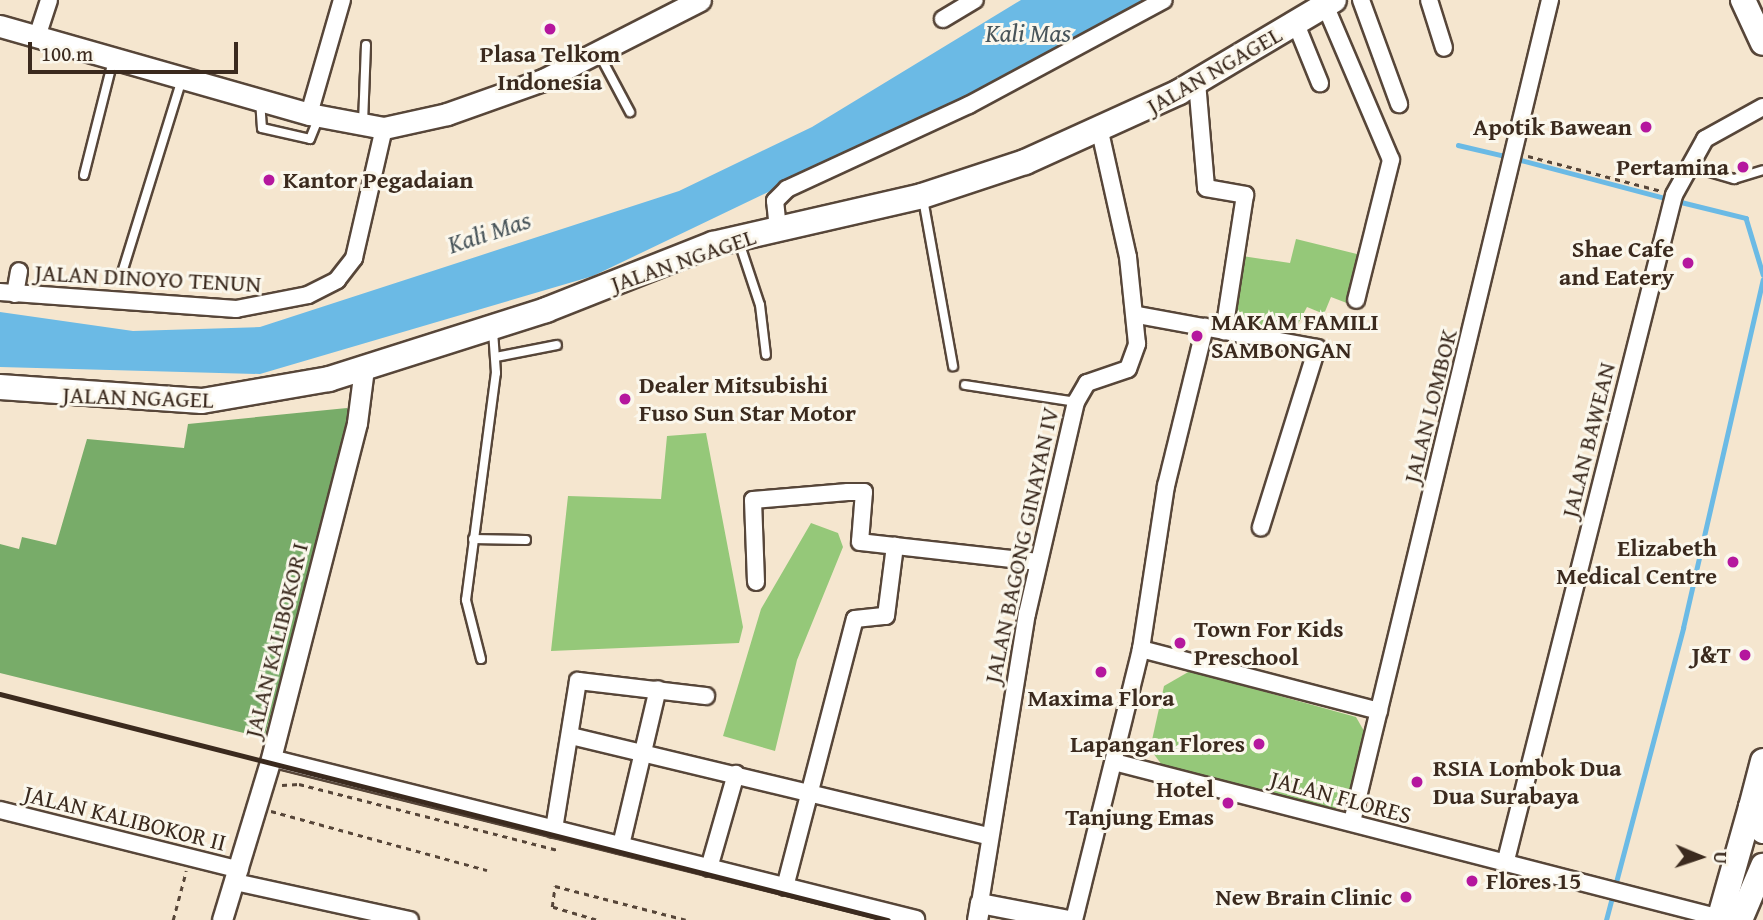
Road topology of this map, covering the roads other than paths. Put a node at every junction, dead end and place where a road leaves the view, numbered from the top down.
1 (49, 0) edge
2 (342, 0) edge
3 (701, 0) edge
4 (975, 0) edge
5 (1164, 0) edge
6 (1361, 0) edge
7 (1429, 0) edge
8 (1550, 0) edge
9 (1743, 0) edge
10 (1330, 3) edge
11 (943, 19) dead end
12 (1296, 24) junction
13 (0, 26) edge
14 (37, 37) junction
15 (1763, 43) edge
16 (366, 45) dead end
17 (1444, 48) dead end
18 (599, 54) junction
19 (113, 60) junction
20 (182, 78) junction
21 (1197, 82) junction
22 (1321, 83) dead end
23 (1399, 104) dead end
24 (1763, 107) edge
25 (631, 113) dead end
26 (314, 115) junction
27 (374, 127) junction
28 (1100, 132) junction
29 (1685, 165) junction
30 (1763, 170) edge
31 (83, 175) dead end
32 (922, 196) junction
33 (778, 229) junction
34 (737, 236) junction
35 (19, 271) dead end
36 (114, 279) dead end
37 (7, 293) edge
38 (1356, 300) dead end
39 (1138, 315) junction
40 (1205, 327) junction
41 (492, 328) junction
42 (1224, 331) junction
43 (557, 345) dead end
44 (766, 355) dead end
45 (496, 357) junction
46 (953, 366) dead end
47 (364, 368) junction
48 (965, 385) dead end
49 (0, 387) edge
50 (1076, 402) junction
51 (1261, 527) dead end
52 (473, 538) junction
53 (526, 540) dead end
54 (895, 546) junction
55 (1037, 562) junction
56 (756, 583) dead end
57 (1141, 649) junction
58 (481, 659) dead end
59 (658, 689) junction
60 (706, 696) dead end
61 (1379, 711) junction
62 (571, 736) junction
63 (648, 753) junction
64 (271, 758) junction
65 (1763, 761) edge
66 (1114, 762) junction
67 (736, 774) junction
68 (813, 792) junction
69 (1751, 807) junction
70 (0, 810) edge
71 (1352, 822) junction
72 (554, 829) junction
73 (1763, 831) edge
74 (988, 836) junction
75 (621, 845) junction
76 (1505, 864) junction
77 (1763, 866) edge
78 (709, 868) junction
79 (237, 876) junction
80 (785, 887) junction
81 (979, 911) edge
82 (353, 913) edge
83 (916, 919) edge
84 (1726, 919) edge
85 (222, 920) edge
86 (410, 920) edge
87 (1068, 920) edge
88 (1074, 920) edge

1 - 14 street
2 - 26 street
3 - 18 main road
4 - 11 street
5 - 33 street
6 - 23 street
7 - 17 street
8 - 61 street, JALAN LOMBOK
9 - 15 main road
10 - 12 main road, JALAN NGAGEL
10 - 38 street
12 - 21 main road, JALAN NGAGEL
12 - 22 street
13 - 14 main road
14 - 19 main road
16 - 27 lane
18 - 25 lane
18 - 27 main road
19 - 20 main road
19 - 31 lane
20 - 26 main road
20 - 36 lane
21 - 28 main road, JALAN NGAGEL
21 - 42 street
24 - 29 street, JALAN BAWEAN
26 - 27 main road
27 - 37 street, JALAN DINOYO TENUN
28 - 32 main road, JALAN NGAGEL
28 - 39 street, JALAN BAGONG GINAYAN IV
29 - 30 lane
29 - 76 street, JALAN BAWEAN
32 - 33 main road, JALAN NGAGEL
32 - 46 lane
33 - 34 main road, JALAN NGAGEL
34 - 41 main road, JALAN NGAGEL
34 - 44 lane
35 - 37 street
39 - 40 street
39 - 50 street, JALAN BAGONG GINAYAN IV
40 - 42 street
40 - 57 street
41 - 45 lane
41 - 47 main road, JALAN NGAGEL
42 - 51 street
43 - 45 lane
45 - 52 lane
47 - 49 main road, JALAN NGAGEL
47 - 64 street, JALAN KALIBOKOR I
48 - 50 lane
50 - 55 street, JALAN BAGONG GINAYAN IV
52 - 53 lane
52 - 58 lane
54 - 55 street
54 - 56 street
54 - 68 street
55 - 74 street, JALAN BAGONG GINAYAN IV
57 - 61 street
57 - 66 street
59 - 60 street
59 - 62 street
59 - 63 street
61 - 71 street, JALAN LOMBOK
62 - 63 street
62 - 72 street
63 - 67 street
63 - 75 street
64 - 72 street
64 - 79 street, JALAN KALIBOKOR I
65 - 69 main road
66 - 71 street, JALAN FLORES
66 - 88 street
67 - 68 street
67 - 78 street
68 - 74 street
68 - 80 street
69 - 73 main road
69 - 84 main road
70 - 79 street, JALAN KALIBOKOR II
71 - 76 street, JALAN FLORES
72 - 75 street
74 - 81 street, JALAN BAGONG GINAYAN IV
75 - 78 street
76 - 84 street, JALAN FLORES
77 - 84 main road
78 - 80 street
79 - 82 street, JALAN KALIBOKOR II
79 - 85 street, JALAN KALIBOKOR I
80 - 83 street
81 - 87 street
82 - 86 street, JALAN KALIBOKOR II

